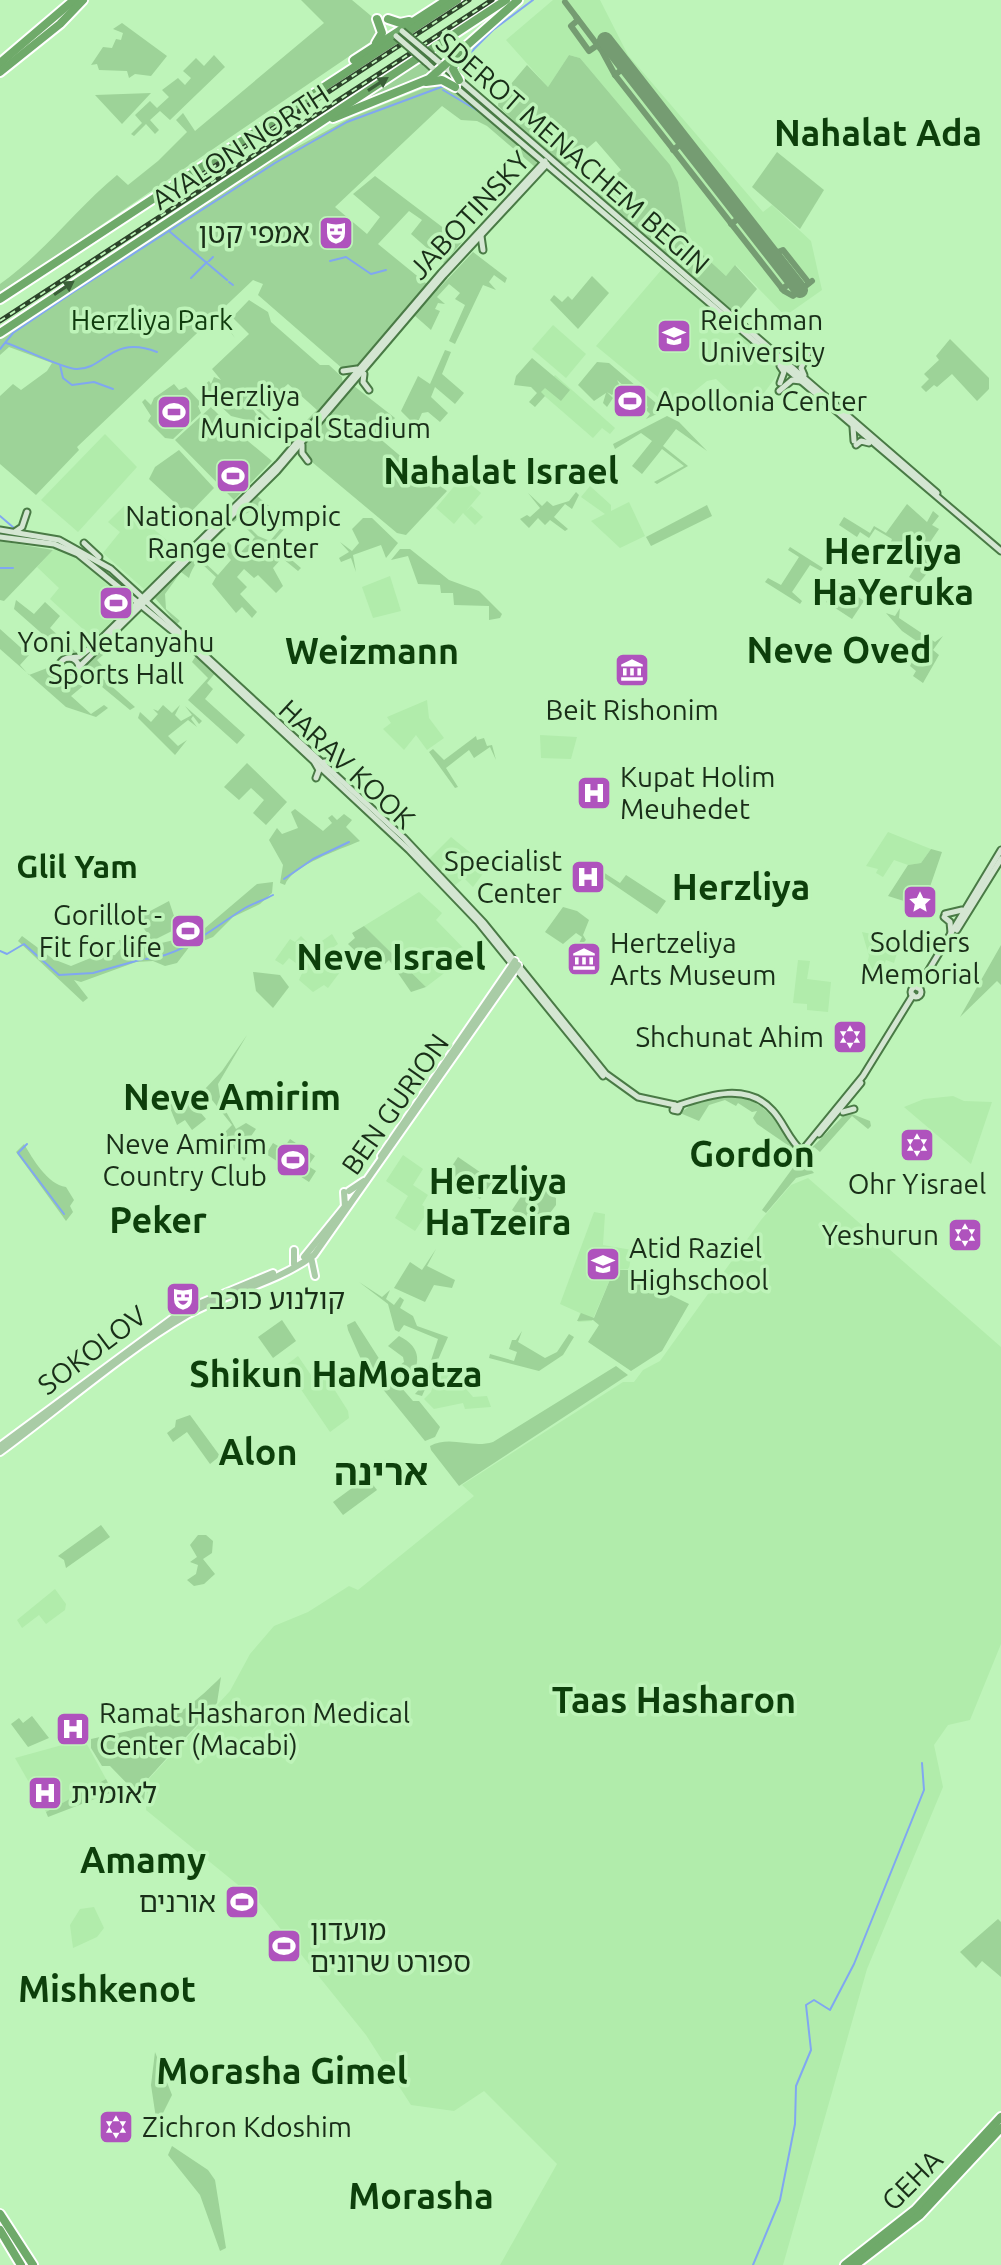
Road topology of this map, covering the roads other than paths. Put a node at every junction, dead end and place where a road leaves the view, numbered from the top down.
1 (74, 0) edge
2 (83, 0) edge
3 (447, 0) edge
4 (457, 0) edge
5 (506, 0) edge
6 (518, 0) edge
7 (417, 18) junction
8 (377, 19) dead end
9 (388, 19) dead end
10 (398, 32) junction
11 (367, 51) junction
12 (457, 55) junction
13 (0, 63) edge
14 (441, 70) junction
15 (0, 72) edge
16 (422, 83) junction
17 (457, 83) junction
18 (266, 122) junction
19 (537, 154) junction
20 (547, 161) junction
21 (253, 165) junction
22 (554, 169) junction
23 (538, 170) junction
24 (482, 233) junction
25 (462, 255) junction
26 (0, 299) edge
27 (0, 333) edge
28 (808, 354) dead end
29 (775, 356) junction
30 (800, 358) dead end
31 (368, 362) junction
32 (792, 370) junction
33 (802, 381) junction
34 (780, 383) dead end
35 (344, 386) junction
36 (369, 390) dead end
37 (779, 391) dead end
38 (821, 393) junction
39 (850, 423) junction
40 (307, 437) junction
41 (286, 445) dead end
42 (874, 445) junction
43 (283, 458) junction
44 (300, 458) dead end
45 (308, 461) dead end
46 (277, 471) junction
47 (27, 512) dead end
48 (0, 530) edge
49 (11, 531) junction
50 (0, 537) edge
51 (84, 543) dead end
52 (1001, 548) edge
53 (111, 569) junction
54 (154, 589) junction
55 (131, 591) junction
56 (142, 601) junction
57 (154, 611) junction
58 (130, 614) junction
59 (68, 658) junction
60 (79, 667) junction
61 (306, 753) junction
62 (316, 778) dead end
63 (410, 833) dead end
64 (407, 841) junction
65 (1001, 850) edge
66 (1001, 859) edge
67 (989, 879) junction
68 (976, 900) junction
69 (966, 907) junction
70 (951, 934) junction
71 (514, 962) junction
72 (919, 988) junction
73 (877, 1054) junction
74 (853, 1094) junction
75 (677, 1107) junction
76 (835, 1118) junction
77 (793, 1143) junction
78 (808, 1143) junction
79 (802, 1152) junction
80 (364, 1181) junction
81 (345, 1207) junction
82 (302, 1260) junction
83 (315, 1276) dead end
84 (181, 1319) junction
85 (192, 1322) dead end
86 (0, 1449) edge
87 (1001, 2117) edge
88 (1001, 2128) edge
89 (1, 2221) edge
90 (0, 2236) edge
91 (24, 2264) edge
92 (845, 2265) edge
93 (855, 2265) edge

1 - 13 highway
2 - 15 highway
3 - 7 highway
4 - 18 highway
21 -> 5 highway, AYALON NORTH
6 - 12 highway
7 - 9 highway
7 - 10 highway
8 - 11 highway
10 - 11 highway
10 - 14 main road, SDEROT MENACHEM BEGIN, bridge
10 - 14 main road, SDEROT MENACHEM BEGIN, bridge
11 - 18 highway
12 - 14 highway
12 - 17 highway
14 - 16 highway
14 - 17 main road, SDEROT MENACHEM BEGIN
16 - 17 highway
16 - 21 highway
17 - 19 main road, SDEROT MENACHEM BEGIN
17 - 20 main road, SDEROT MENACHEM BEGIN
18 - 26 highway
19 - 20 main road, SDEROT MENACHEM BEGIN
19 - 23 main road
20 - 22 main road, SDEROT MENACHEM BEGIN
20 - 23 main road, JABOTINSKY
20 - 29 main road, SDEROT MENACHEM BEGIN
27 -> 21 highway, AYALON NORTH
22 - 23 main road
22 - 29 main road, SDEROT MENACHEM BEGIN
23 - 24 main road, JABOTINSKY
23 - 31 main road, JABOTINSKY
24 - 25 main road, JABOTINSKY
24 - 25 main road
25 - 31 main road, JABOTINSKY
28 - 38 main road
29 - 30 main road
29 - 32 main road, SDEROT MENACHEM BEGIN
29 - 34 main road
31 - 35 main road, JABOTINSKY
31 - 35 main road
31 - 36 main road
31 - 40 main road, JABOTINSKY
32 - 33 main road
32 - 38 main road
33 - 37 main road
33 - 39 main road
35 - 43 main road, JABOTINSKY
38 - 52 main road
39 - 42 main road
39 - 42 main road
40 - 45 main road
40 - 46 main road, JABOTINSKY
41 - 43 main road
42 - 52 main road
43 - 54 main road, JABOTINSKY
44 - 46 main road
46 - 54 main road, JABOTINSKY
47 - 49 main road
48 - 49 main road
49 - 53 main road
50 - 55 main road
51 - 53 main road
53 - 55 main road
54 - 55 main road
54 - 56 main road, JABOTINSKY
54 - 57 main road
55 - 56 main road, HARAV KOOK
55 - 58 main road
56 - 57 main road, HARAV KOOK
56 - 58 main road, JABOTINSKY
57 - 58 main road
57 - 61 main road, HARAV KOOK
57 - 64 main road, HARAV KOOK
58 - 59 main road
58 - 60 main road
59 - 60 main road
59 - 60 main road
61 - 62 main road
61 - 71 main road, HARAV KOOK
63 - 64 main road
64 - 71 main road, HARAV KOOK
65 - 69 main road
66 - 67 main road
67 - 68 main road
67 - 68 main road
68 - 72 main road
69 - 70 main road
69 - 70 main road
70 - 72 main road
71 - 75 main road
71 - 80 main road, BEN GURION
71 - 82 main road, BEN GURION
72 - 73 main road
73 - 74 main road
73 - 78 main road
74 - 76 main road
74 - 76 main road
75 - 77 main road
75 - 79 main road
76 - 79 main road
77 - 78 main road
77 - 79 main road
78 - 79 main road
80 - 81 main road, BEN GURION
80 - 81 main road
81 - 82 main road, BEN GURION
82 - 83 main road
82 - 84 main road, SOKOLOV
82 - 86 main road, SOKOLOV
84 - 85 main road
84 - 86 main road, SOKOLOV
87 - 92 highway, GEHA
88 - 93 highway, GEHA
89 - 91 highway
90 - 91 highway

